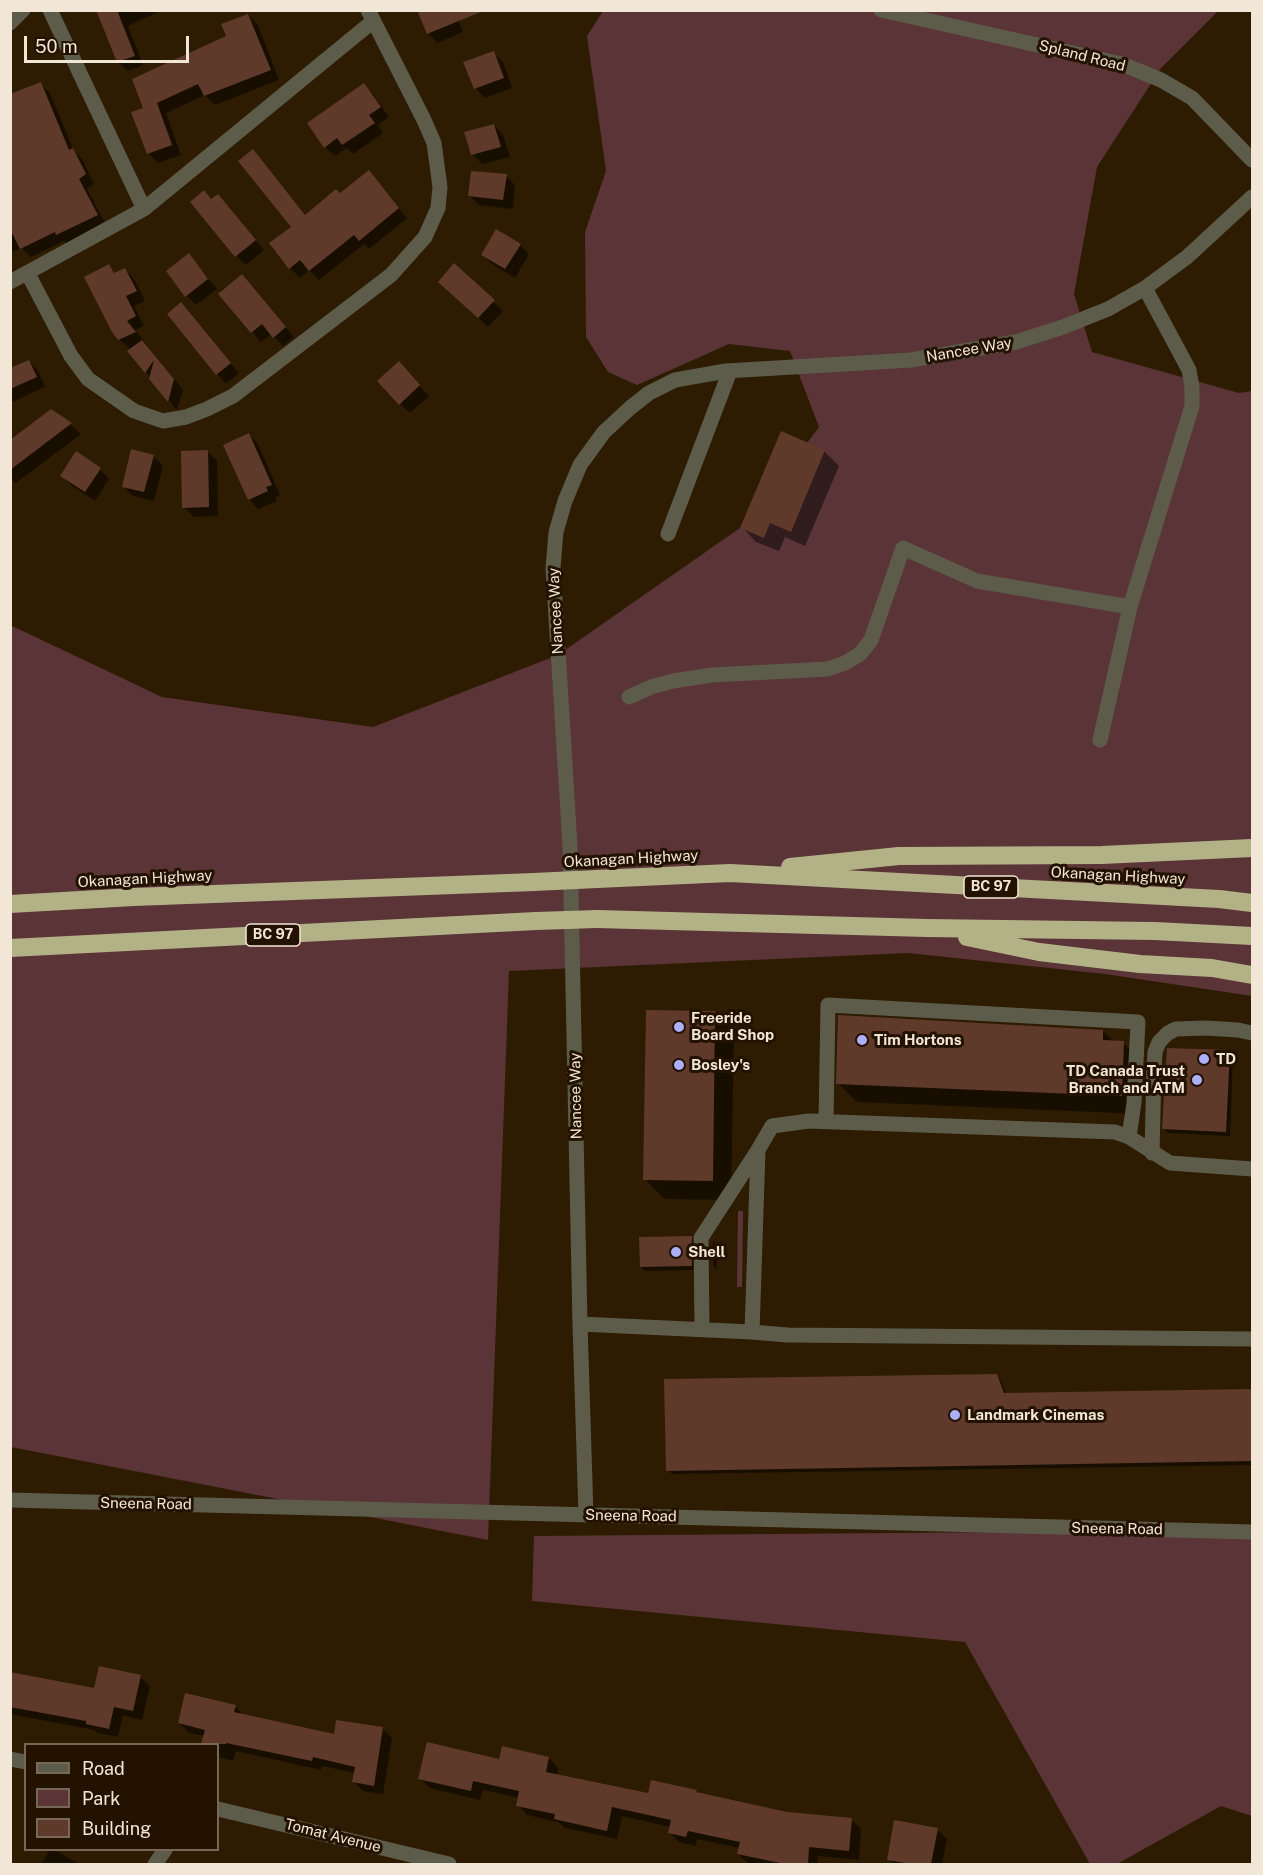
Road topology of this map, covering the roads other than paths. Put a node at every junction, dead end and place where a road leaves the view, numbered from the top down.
1 (23, 10) edge
2 (50, 10) edge
3 (881, 10) edge
4 (370, 16) edge
5 (10, 23) edge
6 (1252, 160) edge
7 (1252, 197) edge
8 (144, 209) junction
9 (28, 274) junction
10 (10, 282) edge
11 (1145, 288) junction
12 (730, 370) junction
13 (668, 534) dead end
14 (1130, 607) junction
15 (629, 697) dead end
16 (1100, 740) dead end
17 (1252, 848) edge
18 (730, 873) junction
19 (1252, 903) edge
20 (10, 904) edge
21 (927, 928) junction
22 (1252, 936) edge
23 (10, 948) edge
24 (1252, 975) edge
25 (1252, 1033) edge
26 (826, 1121) junction
27 (1129, 1137) junction
28 (758, 1150) junction
29 (1152, 1153) junction
30 (1252, 1169) edge
31 (580, 1324) junction
32 (702, 1329) junction
33 (753, 1332) junction
34 (1252, 1339) edge
35 (10, 1500) edge
36 (586, 1515) junction
37 (1252, 1532) edge
38 (219, 1809) edge
39 (164, 1851) edge
40 (155, 1864) edge
41 (448, 1864) edge

1 - 5 street
2 - 8 street
3 - 6 street, Spland Road
4 - 8 street
4 - 9 street
7 - 11 street, Nancee Way
8 - 9 street
9 - 10 street
11 - 12 street, Nancee Way
11 - 14 street
12 - 13 street
12 - 31 street, Nancee Way
14 - 15 street
14 - 16 street
17 - 18 highway
18 - 19 highway, Okanagan Highway / BC 97
18 - 20 highway, Okanagan Highway / BC 97, bridge
21 - 22 highway, BC 97
21 - 23 highway, BC 97, bridge
21 - 24 highway
25 - 29 street
26 - 27 street
26 - 27 street
26 - 28 street
27 - 29 street
28 - 32 street
28 - 33 street
29 - 30 street
31 - 32 street
31 - 36 street, Nancee Way
32 - 33 street
33 - 34 street
35 - 36 street, Sneena Road
36 - 37 street, Sneena Road
38 - 41 street, Tomat Avenue
39 - 40 street

